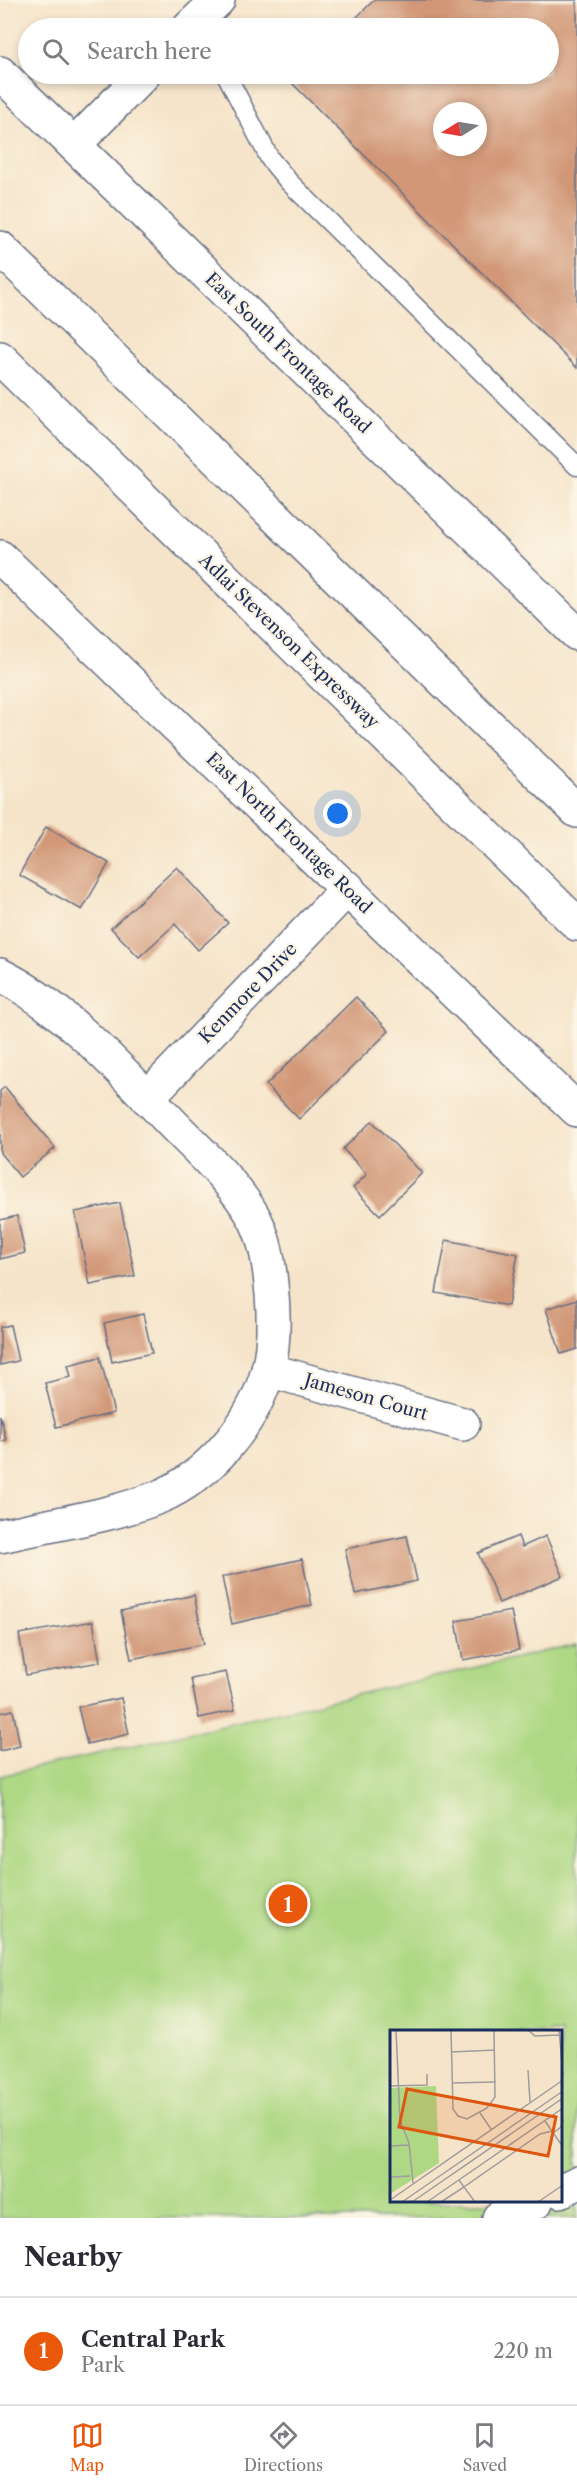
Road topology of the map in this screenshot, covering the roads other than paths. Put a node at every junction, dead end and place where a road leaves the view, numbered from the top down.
1 (0, 72) edge
2 (134, 84) edge
3 (231, 84) edge
4 (74, 145) junction
5 (0, 248) edge
6 (0, 358) edge
7 (577, 466) edge
8 (0, 557) edge
9 (577, 634) edge
10 (577, 810) edge
11 (348, 888) junction
12 (577, 924) edge
13 (0, 975) edge
14 (147, 1098) junction
15 (577, 1110) edge
16 (268, 1370) junction
17 (463, 1424) dead end
18 (0, 1536) edge
19 (577, 2183) edge
20 (562, 2190) edge
21 (534, 2203) edge
22 (499, 2218) edge

1 - 4 main road, East South Frontage Road
2 - 4 main road
3 - 7 lane
4 - 9 main road, East South Frontage Road
5 - 10 main road
6 - 12 main road, Adlai Stevenson Expressway
8 - 11 main road, East North Frontage Road
11 - 14 main road, Kenmore Drive
11 - 15 main road, East North Frontage Road
13 - 14 main road
14 - 16 main road
16 - 17 main road, Jameson Court
16 - 18 main road
19 - 20 main road
21 - 22 main road

